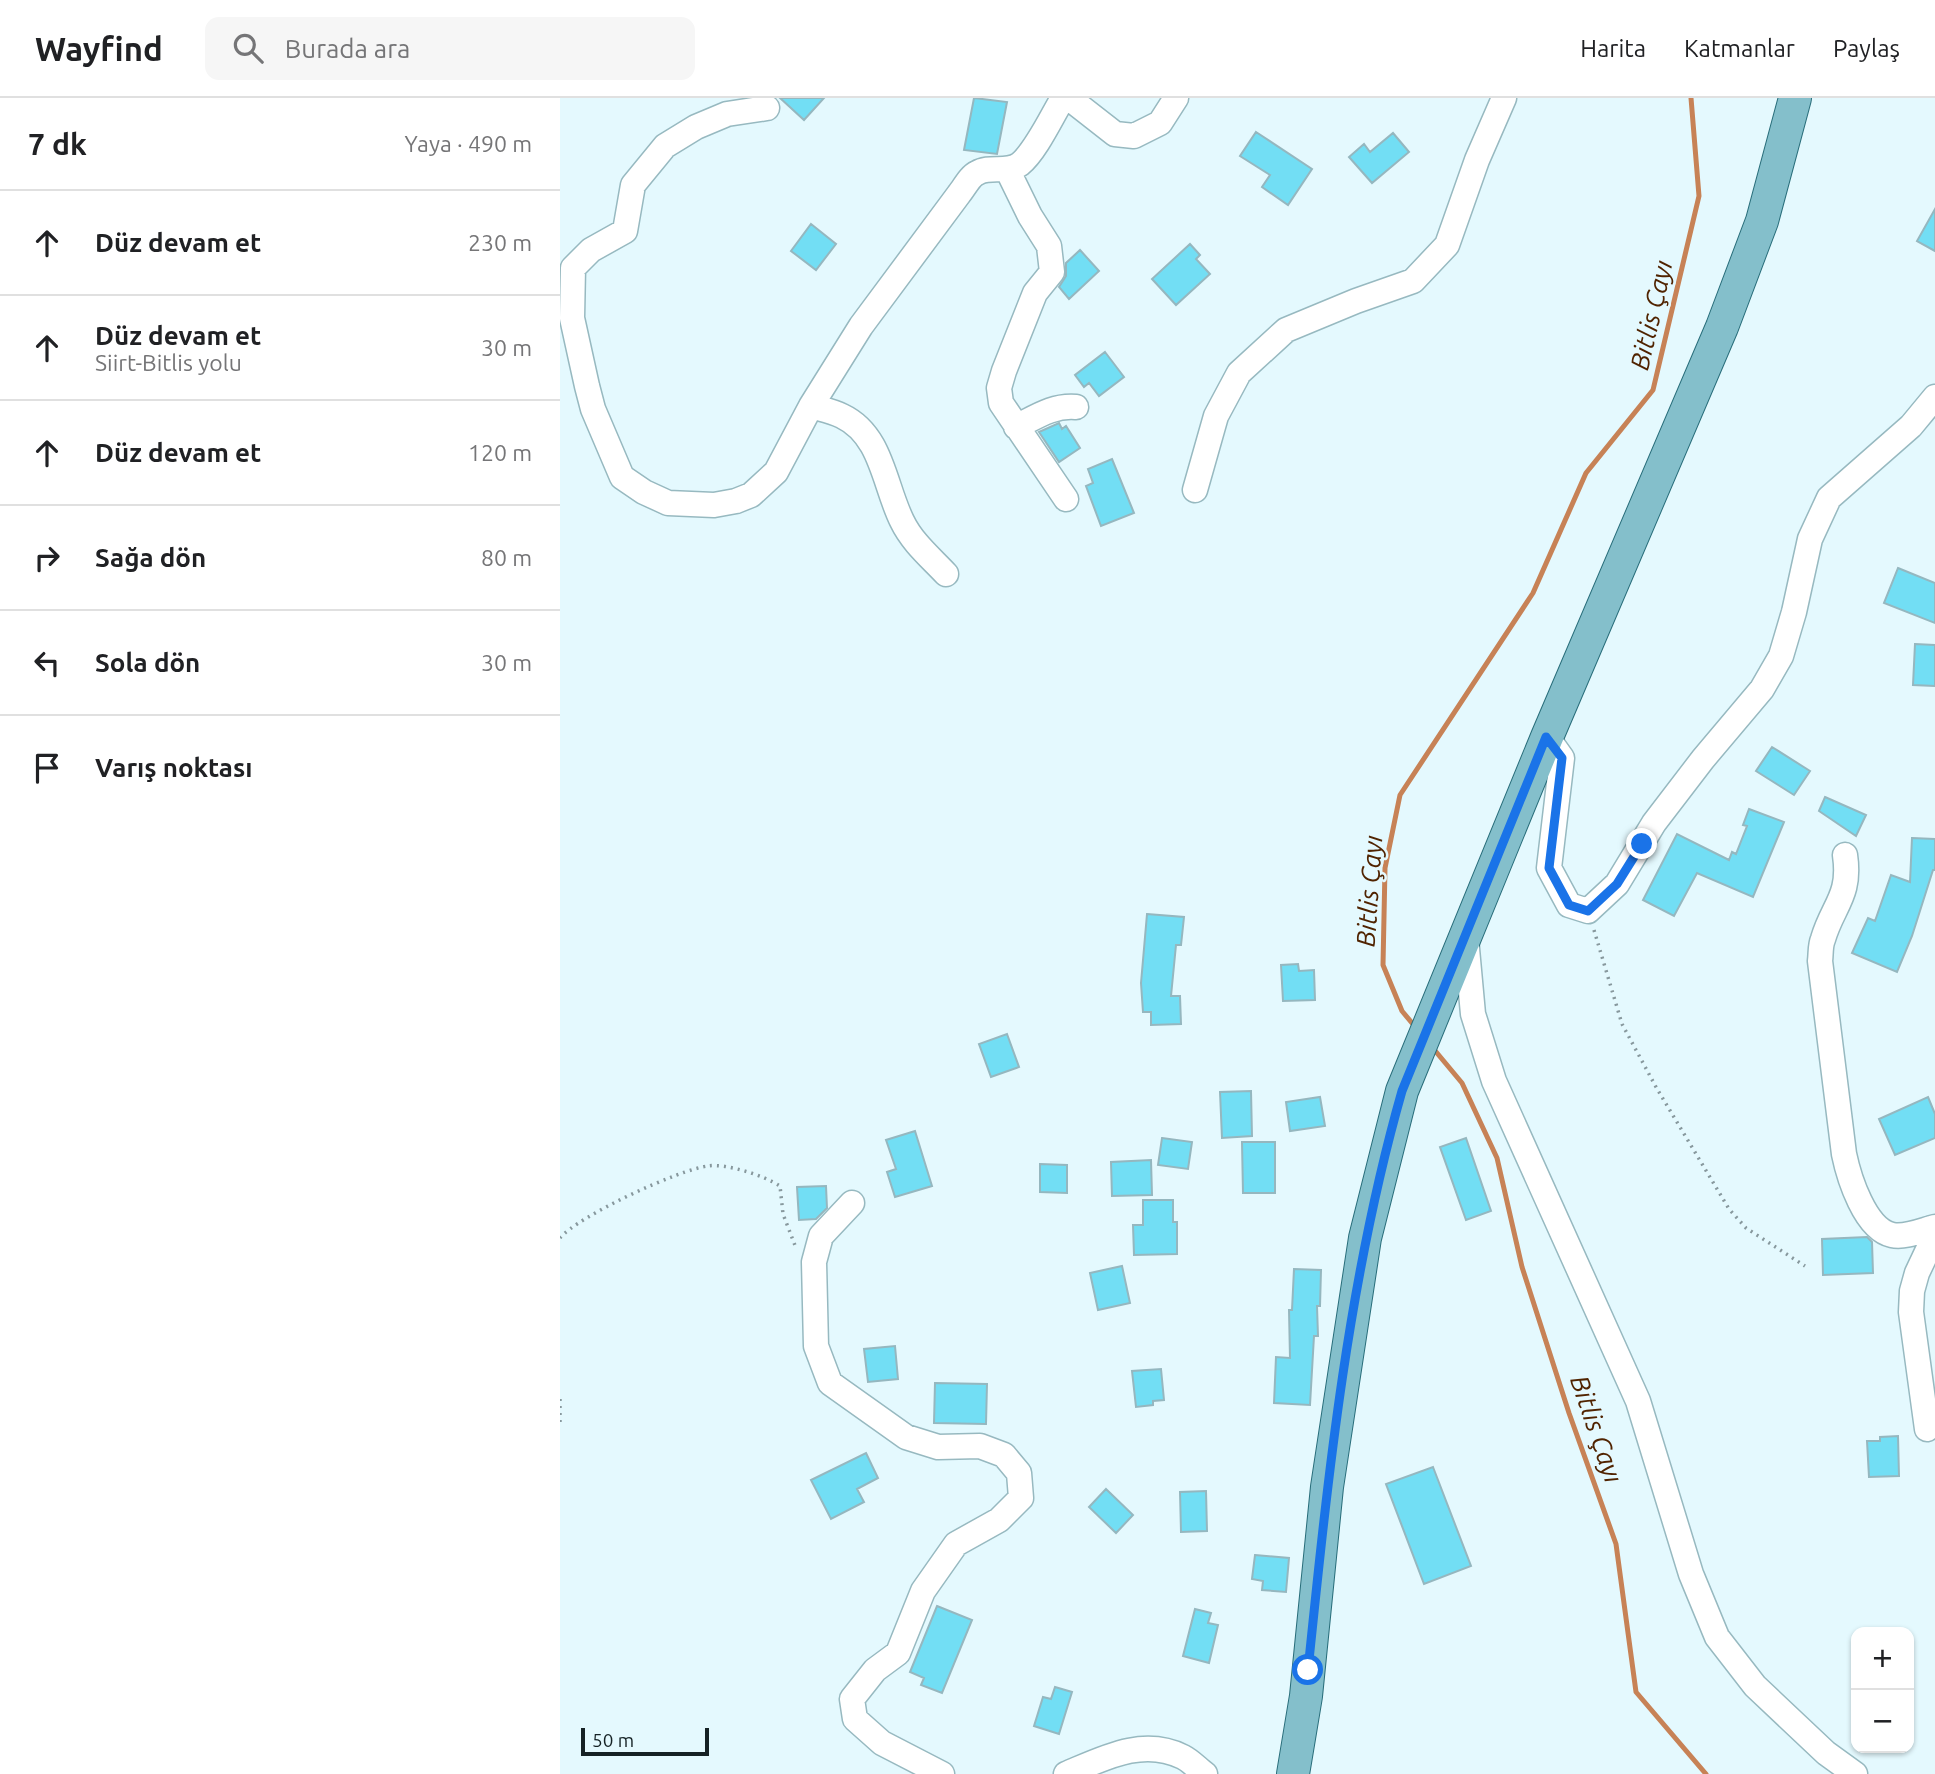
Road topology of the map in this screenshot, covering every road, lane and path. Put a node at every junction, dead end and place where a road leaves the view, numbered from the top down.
1 (1063, 98) edge
2 (1069, 98) edge
3 (1176, 98) edge
4 (1504, 98) edge
5 (1795, 98) edge
6 (767, 108) dead end
7 (1007, 169) junction
8 (1935, 397) edge
9 (811, 406) junction
10 (1076, 407) dead end
11 (1016, 427) junction
12 (1195, 490) dead end
13 (1066, 499) dead end
14 (946, 574) dead end
15 (1546, 737) junction
16 (1845, 855) dead end
17 (1588, 911) junction
18 (1466, 938) junction
19 (852, 1203) dead end
20 (1933, 1228) edge
21 (560, 1238) edge
22 (814, 1262) junction
23 (1805, 1266) dead end
24 (1926, 1353) edge
25 (560, 1399) edge
26 (560, 1425) edge
27 (1927, 1429) dead end
28 (942, 1774) edge
29 (1066, 1774) edge
30 (1205, 1774) edge
31 (1293, 1774) edge
32 (1855, 1774) edge

1 - 7 street
2 - 3 street
4 - 12 street
5 - 15 main road
6 - 9 street
7 - 9 street
7 - 11 street
8 - 17 street
9 - 14 street
10 - 11 street
11 - 13 street
15 - 17 street
15 - 18 main road
16 - 20 street
17 - 23 path
18 - 31 main road
18 - 32 street
19 - 22 street
20 - 24 street
21 - 22 path
22 - 28 street
24 - 27 street
25 - 26 path
29 - 30 street

